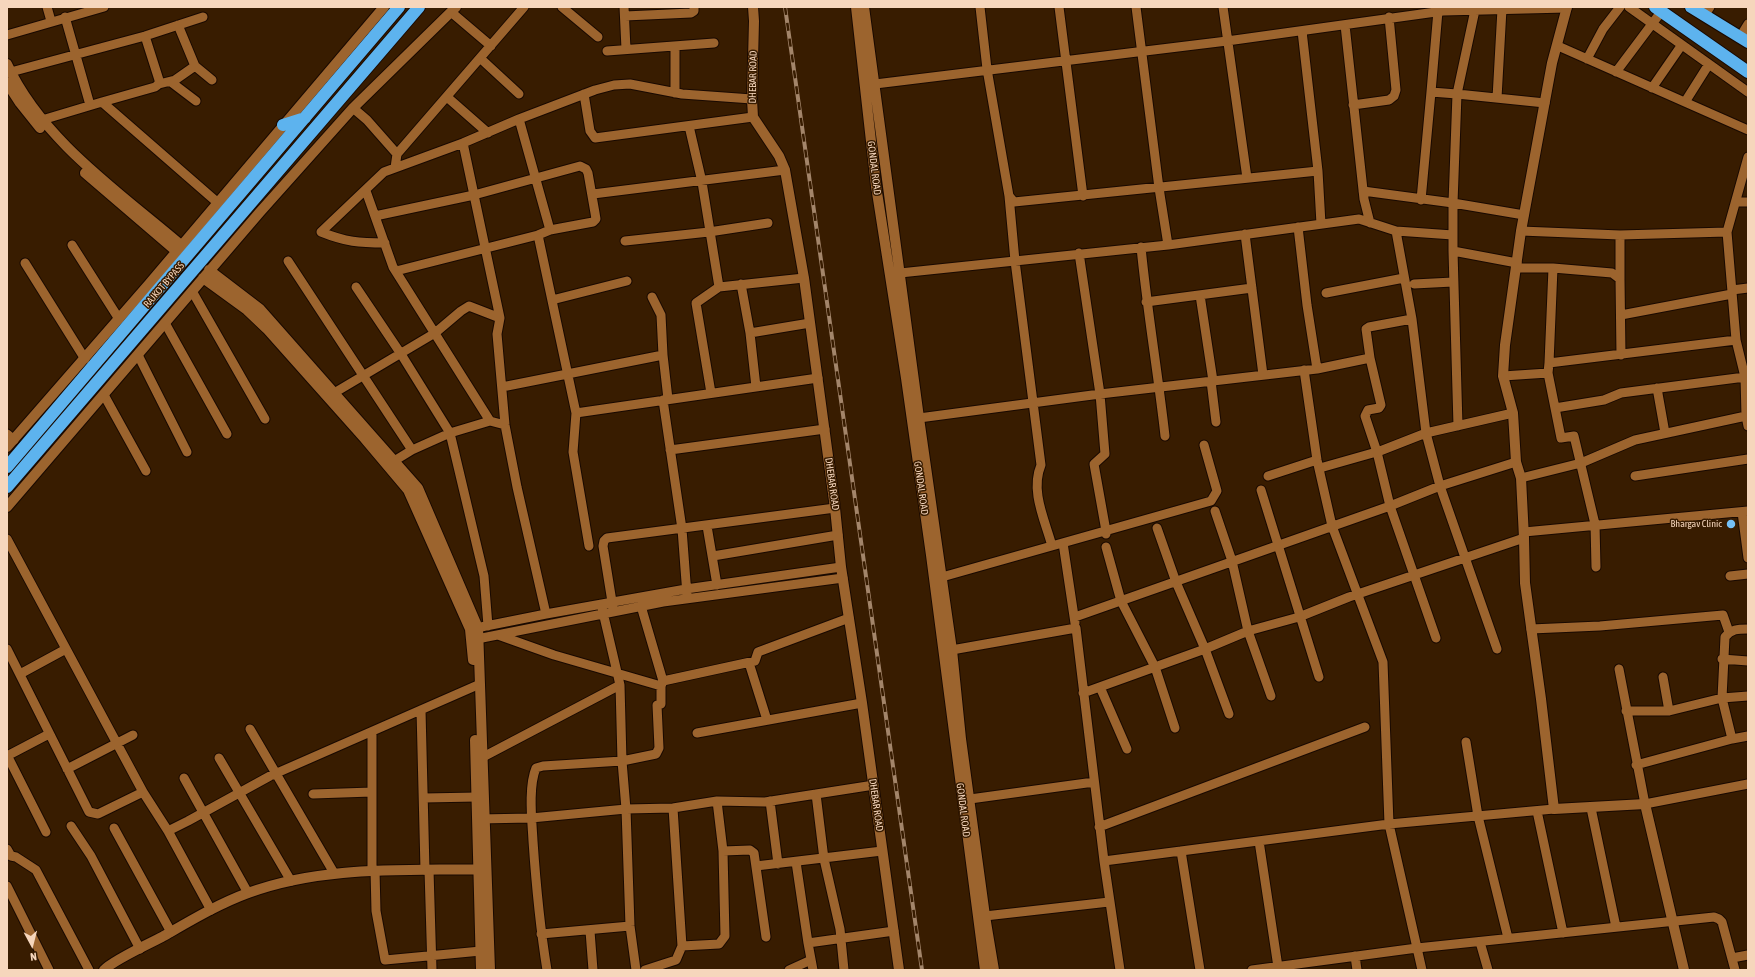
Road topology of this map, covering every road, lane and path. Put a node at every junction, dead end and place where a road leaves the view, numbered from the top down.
1 (47, 7) edge
2 (104, 7) edge
3 (384, 7) edge
4 (399, 7) edge
5 (420, 7) edge
6 (524, 7) edge
7 (562, 7) edge
8 (694, 7) edge
9 (753, 7) edge
10 (856, 7) edge
11 (864, 7) edge
12 (980, 7) edge
13 (1059, 7) edge
14 (1136, 7) edge
15 (1223, 7) edge
16 (1567, 7) edge
17 (1620, 7) edge
18 (1629, 7) edge
19 (1691, 7) edge
20 (1468, 9) edge
21 (1502, 9) junction
22 (1658, 9) edge
23 (454, 10) edge
24 (1438, 11) junction
25 (625, 12) edge
26 (1707, 12) edge
27 (65, 17) junction
28 (203, 17) dead end
29 (1389, 17) junction
30 (51, 21) junction
31 (1653, 23) junction
32 (1748, 24) edge
33 (178, 25) junction
34 (1345, 25) junction
35 (1302, 31) junction
36 (7, 35) edge
37 (145, 36) junction
38 (598, 37) dead end
39 (1744, 40) edge
40 (1227, 41) junction
41 (714, 43) dead end
42 (490, 46) junction
43 (675, 46) junction
44 (1558, 46) junction
45 (1681, 46) junction
46 (626, 49) junction
47 (606, 51) dead end
48 (1142, 51) junction
49 (75, 54) junction
50 (480, 58) junction
51 (1587, 59) junction
52 (1066, 60) junction
53 (1709, 64) junction
54 (195, 66) junction
55 (8, 70) edge
56 (987, 70) junction
57 (1616, 72) junction
58 (1748, 72) edge
59 (212, 80) dead end
60 (171, 82) junction
61 (159, 84) junction
62 (869, 84) junction
63 (8, 86) edge
64 (1652, 88) junction
65 (320, 91) junction
66 (1431, 92) junction
67 (1748, 92) edge
68 (675, 93) junction
69 (23, 94) junction
70 (518, 94) dead end
71 (584, 94) junction
72 (1457, 94) junction
73 (447, 96) junction
74 (752, 98) junction
75 (1497, 98) junction
76 (340, 99) junction
77 (196, 101) dead end
78 (102, 102) junction
79 (1685, 102) junction
80 (1545, 103) junction
81 (90, 105) junction
82 (1353, 105) junction
83 (353, 108) junction
84 (753, 117) junction
85 (305, 118) junction
86 (519, 119) junction
87 (42, 120) junction
88 (283, 125) junction
89 (689, 126) junction
90 (1748, 130) edge
91 (488, 133) junction
92 (463, 143) junction
93 (397, 154) junction
94 (1748, 157) edge
95 (395, 168) junction
96 (785, 170) junction
97 (1318, 170) junction
98 (535, 177) junction
99 (1247, 178) junction
100 (702, 182) junction
101 (1159, 188) junction
102 (366, 191) junction
103 (1363, 191) junction
104 (592, 194) junction
105 (474, 195) junction
106 (1009, 196) junction
107 (1083, 196) junction
108 (1422, 200) junction
109 (1736, 202) junction
110 (1748, 202) edge
111 (218, 203) junction
112 (1453, 203) junction
113 (1524, 215) junction
114 (375, 216) junction
115 (768, 223) dead end
116 (1370, 223) junction
117 (1321, 224) junction
118 (1298, 227) junction
119 (550, 230) junction
120 (1396, 231) junction
121 (1521, 231) junction
122 (709, 232) junction
123 (1728, 232) junction
124 (1244, 234) junction
125 (538, 235) junction
126 (1454, 235) junction
127 (1620, 236) junction
128 (625, 241) dead end
129 (385, 243) junction
130 (72, 245) dead end
131 (1168, 245) junction
132 (1141, 247) junction
133 (178, 248) junction
134 (485, 248) junction
135 (1453, 251) junction
136 (1079, 254) junction
137 (1015, 260) junction
138 (288, 261) dead end
139 (25, 263) dead end
140 (1516, 265) junction
141 (1553, 268) junction
142 (396, 271) junction
143 (900, 273) junction
144 (206, 274) junction
145 (804, 278) junction
146 (1404, 278) junction
147 (1620, 280) junction
148 (627, 281) dead end
149 (1453, 282) junction
150 (741, 284) junction
151 (1414, 284) dead end
152 (356, 287) dead end
153 (719, 287) junction
154 (1252, 288) junction
155 (1748, 288) edge
156 (192, 291) junction
157 (1732, 292) junction
158 (1326, 293) dead end
159 (1200, 295) junction
160 (652, 297) dead end
161 (552, 300) junction
162 (1146, 302) junction
163 (1621, 315) junction
164 (500, 318) junction
165 (119, 319) junction
166 (1412, 319) junction
167 (165, 323) junction
168 (810, 323) junction
169 (435, 333) junction
170 (750, 333) junction
171 (1736, 340) junction
172 (401, 354) junction
173 (138, 355) junction
174 (663, 355) junction
175 (1621, 355) junction
176 (85, 358) junction
177 (1370, 358) junction
178 (1549, 363) junction
179 (1317, 369) junction
180 (1304, 370) junction
181 (1548, 373) junction
182 (568, 375) junction
183 (1263, 375) junction
184 (1503, 376) junction
185 (362, 377) junction
186 (1745, 377) junction
187 (818, 378) junction
188 (1212, 381) junction
189 (502, 386) junction
190 (756, 387) junction
191 (1160, 387) junction
192 (1657, 388) junction
193 (334, 393) junction
194 (711, 393) junction
195 (1100, 394) junction
196 (104, 395) junction
197 (665, 400) junction
198 (1034, 403) junction
199 (1555, 408) junction
200 (576, 413) junction
201 (1513, 413) junction
202 (1746, 416) junction
203 (919, 418) junction
204 (265, 419) dead end
205 (490, 422) junction
206 (1216, 422) dead end
207 (505, 425) junction
208 (1458, 426) junction
209 (1748, 426) edge
210 (825, 429) junction
211 (450, 433) junction
212 (1426, 433) junction
213 (1665, 433) junction
214 (227, 434) dead end
215 (1165, 436) dead end
216 (9, 440) edge
217 (1204, 444) dead end
218 (412, 450) junction
219 (670, 450) junction
220 (187, 452) dead end
221 (1377, 452) junction
222 (1748, 459) edge
223 (394, 461) junction
224 (1516, 462) junction
225 (1581, 463) junction
226 (1319, 464) junction
227 (7, 467) edge
228 (146, 471) dead end
229 (1268, 476) dead end
230 (1635, 476) dead end
231 (1521, 478) junction
232 (1440, 486) junction
233 (7, 488) edge
234 (1261, 490) dead end
235 (1390, 506) junction
236 (7, 508) edge
237 (836, 508) junction
238 (1215, 511) dead end
239 (1745, 511) edge
240 (1595, 524) junction
241 (707, 526) junction
242 (1332, 526) junction
243 (1157, 528) dead end
244 (682, 529) junction
245 (1106, 532) junction
246 (1524, 535) junction
247 (838, 536) junction
248 (7, 539) edge
249 (1063, 543) junction
250 (1279, 545) junction
251 (589, 546) dead end
252 (1052, 546) junction
253 (1106, 548) dead end
254 (713, 556) junction
255 (1464, 558) junction
256 (1748, 558) edge
257 (1232, 561) junction
258 (841, 567) junction
259 (1596, 567) dead end
260 (1748, 574) edge
261 (1730, 576) dead end
262 (942, 577) junction
263 (1413, 577) junction
264 (843, 578) junction
265 (1176, 582) junction
266 (717, 585) junction
267 (686, 589) junction
268 (1357, 595) junction
269 (688, 600) junction
270 (1121, 601) junction
271 (641, 606) junction
272 (613, 607) junction
273 (603, 608) junction
274 (546, 614) junction
275 (1075, 617) junction
276 (1299, 617) junction
277 (849, 618) junction
278 (480, 627) junction
279 (1076, 628) junction
280 (1531, 629) junction
281 (1748, 629) edge
282 (1248, 631) junction
283 (1729, 632) junction
284 (498, 635) junction
285 (1436, 638) dead end
286 (475, 640) junction
287 (7, 648) edge
288 (66, 649) junction
289 (1205, 649) junction
290 (1497, 649) dead end
291 (947, 651) junction
292 (1722, 659) junction
293 (1748, 661) edge
294 (750, 666) dead end
295 (1155, 667) junction
296 (1618, 669) dead end
297 (617, 673) junction
298 (20, 674) junction
299 (1319, 677) dead end
300 (1663, 677) dead end
301 (662, 684) junction
302 (620, 685) junction
303 (477, 686) junction
304 (1100, 687) junction
305 (1082, 693) junction
306 (1271, 696) dead end
307 (1748, 696) edge
308 (1722, 698) junction
309 (862, 703) junction
310 (421, 710) junction
311 (1626, 711) junction
312 (1669, 711) junction
313 (1229, 714) dead end
314 (767, 720) junction
315 (1365, 726) dead end
316 (1175, 728) dead end
317 (250, 729) dead end
318 (372, 732) junction
319 (697, 733) dead end
320 (49, 734) junction
321 (133, 735) dead end
322 (1748, 736) edge
323 (1732, 739) junction
324 (1466, 742) dead end
325 (117, 743) junction
326 (1126, 749) dead end
327 (7, 756) edge
328 (483, 757) junction
329 (218, 758) dead end
330 (622, 761) junction
331 (1636, 765) junction
332 (67, 769) junction
333 (275, 774) junction
334 (184, 778) dead end
335 (1094, 782) junction
336 (1748, 784) edge
337 (874, 786) junction
338 (143, 792) junction
339 (372, 792) junction
340 (240, 793) junction
341 (313, 794) dead end
342 (816, 794) junction
343 (477, 797) junction
344 (424, 798) junction
345 (970, 799) junction
346 (717, 801) junction
347 (770, 801) junction
348 (1645, 804) junction
349 (674, 808) junction
350 (1591, 808) junction
351 (626, 809) junction
352 (1554, 809) junction
353 (1537, 811) junction
354 (204, 813) junction
355 (1478, 816) junction
356 (532, 818) junction
357 (481, 819) junction
358 (1389, 824) junction
359 (71, 826) dead end
360 (1099, 827) junction
361 (114, 828) dead end
362 (168, 830) junction
363 (46, 832) dead end
364 (1259, 841) junction
365 (7, 849) edge
366 (723, 850) junction
367 (882, 850) junction
368 (1181, 851) junction
369 (824, 859) junction
370 (1104, 861) junction
371 (796, 862) junction
372 (778, 864) junction
373 (756, 866) junction
374 (483, 869) junction
375 (428, 870) junction
376 (373, 871) junction
377 (334, 874) junction
378 (291, 881) junction
379 (7, 886) edge
380 (248, 893) junction
381 (1109, 902) junction
382 (211, 910) junction
383 (985, 916) junction
384 (1672, 921) junction
385 (630, 926) junction
386 (1616, 927) junction
387 (590, 931) junction
388 (894, 931) junction
389 (171, 932) junction
390 (1563, 932) junction
391 (541, 934) junction
392 (766, 937) dead end
393 (840, 938) junction
394 (1508, 938) junction
395 (1480, 942) junction
396 (808, 943) junction
397 (682, 946) junction
398 (1417, 948) junction
399 (140, 949) junction
400 (481, 951) junction
401 (1748, 955) edge
402 (1355, 956) junction
403 (432, 957) junction
404 (1732, 958) junction
405 (812, 960) junction
406 (1278, 967) junction
407 (49, 970) edge
408 (89, 970) edge
409 (104, 970) edge
410 (432, 970) edge
411 (481, 970) edge
412 (490, 970) edge
413 (546, 970) edge
414 (592, 970) edge
415 (636, 970) edge
416 (645, 970) edge
417 (789, 970) edge
418 (813, 970) edge
419 (844, 970) edge
420 (899, 970) edge
421 (985, 970) edge
422 (994, 970) edge
423 (1120, 970) edge
424 (1200, 970) edge
425 (1252, 970) edge
426 (1357, 970) edge
427 (1422, 970) edge
428 (1488, 970) edge
429 (1684, 970) edge
430 (1735, 970) edge

1 - 30 street
2 - 27 street
3 - 65 street
4 - 65 highway, RAJKOT BYPASS
5 - 76 highway, RAJKOT BYPASS
6 - 42 street
7 - 38 street
8 - 25 street
9 - 74 street, DHEBAR ROAD
10 - 62 street, GONDAL ROAD
11 - 62 street
12 - 56 street
13 - 52 street
14 - 48 street
15 - 40 street
16 - 21 street
16 - 44 street
17 - 51 street
18 - 31 street
19 - 26 highway
20 - 21 street
20 - 24 street
20 - 72 street
21 - 75 street
22 - 31 street
22 - 58 highway
23 - 42 street
23 - 83 street
24 - 29 street
24 - 66 street
25 - 46 street
26 - 39 highway
27 - 30 street
27 - 49 street
28 - 33 street
29 - 34 street
29 - 82 street
30 - 36 street
31 - 45 street
31 - 57 street
32 - 39 street
33 - 37 street
33 - 54 street
34 - 35 street
34 - 82 street
35 - 40 street
35 - 97 street
37 - 49 street
37 - 61 street
40 - 48 street
40 - 99 street
41 - 43 street
42 - 50 street
43 - 46 street
43 - 68 street
44 - 51 street
44 - 80 street
45 - 53 street
45 - 64 street
46 - 47 street
48 - 52 street
48 - 101 street
49 - 55 street
49 - 81 street
50 - 70 street
50 - 73 street
51 - 57 street
52 - 56 street
52 - 107 street
53 - 67 street
53 - 79 street
54 - 59 street
54 - 60 street
55 - 69 street
56 - 62 street
56 - 106 street
57 - 64 street
60 - 61 street
60 - 77 street
61 - 78 street
62 - 143 street
62 - 291 street, GONDAL ROAD
63 - 69 street
63 - 133 street
64 - 79 street
65 - 85 highway, RAJKOT BYPASS
65 - 88 street
66 - 72 street
66 - 108 street
68 - 71 street
68 - 74 street
69 - 87 street
71 - 86 street
71 - 89 street
72 - 75 street
72 - 112 street
73 - 91 street
73 - 93 street
74 - 84 street, DHEBAR ROAD
75 - 80 street
76 - 83 street
76 - 233 highway, RAJKOT BYPASS
78 - 81 street
78 - 111 street
79 - 90 street
80 - 113 street
81 - 87 street
82 - 103 street
83 - 93 street
83 - 144 street
84 - 89 street
84 - 96 street, DHEBAR ROAD
85 - 88 highway
85 - 227 highway, RAJKOT BYPASS
86 - 91 street
86 - 98 street
87 - 133 street
88 - 111 street
89 - 100 street
91 - 92 street
92 - 95 street
92 - 105 street
93 - 95 street
94 - 109 street
95 - 102 street
96 - 100 street
96 - 145 street, DHEBAR ROAD
97 - 99 street
97 - 117 street
98 - 104 street
98 - 105 street
98 - 119 street
99 - 101 street
100 - 104 street
100 - 122 street
101 - 107 street
101 - 131 street
102 - 114 street
102 - 129 street
103 - 108 street
103 - 116 street
104 - 119 street
105 - 114 street
105 - 134 street
106 - 107 street
106 - 137 street
108 - 112 street
109 - 110 street
109 - 123 street
111 - 133 street
112 - 113 street
112 - 126 street
113 - 121 street
114 - 129 street
115 - 122 street
116 - 117 street
116 - 120 street
117 - 118 street
118 - 124 street
118 - 179 street
119 - 125 street
120 - 126 street
120 - 146 street
121 - 127 street
121 - 140 street
122 - 128 street
122 - 153 street
123 - 127 street
123 - 157 street
124 - 131 street
124 - 154 street
125 - 134 street
125 - 161 street
126 - 135 street
127 - 147 street
129 - 142 street
130 - 165 street
131 - 132 street
132 - 136 street
132 - 162 street
133 - 165 street
134 - 142 street
134 - 164 street
135 - 140 street
135 - 149 street
136 - 137 street
136 - 195 street
137 - 143 street
137 - 198 street
138 - 185 street
139 - 176 street
140 - 141 street
140 - 184 street
141 - 147 street
141 - 178 street
142 - 169 street
143 - 203 street
144 - 156 street
144 - 193 street
144 - 278 street
145 - 150 street
145 - 168 street, DHEBAR ROAD
146 - 158 street
146 - 166 street
147 - 163 street
148 - 161 street
149 - 151 street
149 - 208 street
150 - 153 street
150 - 170 street
152 - 172 street
153 - 194 street
154 - 159 street
154 - 183 street
155 - 157 street
156 - 167 street
156 - 204 street
157 - 163 street
157 - 171 street
159 - 162 street
159 - 188 street
160 - 174 street
161 - 182 street
162 - 191 street
163 - 175 street
164 - 169 street
164 - 189 street
165 - 176 street
166 - 177 street
166 - 212 street
167 - 173 street
167 - 214 street
168 - 170 street
168 - 187 street, DHEBAR ROAD
169 - 172 street
169 - 205 street
170 - 190 street
171 - 175 street
171 - 186 street
172 - 185 street
172 - 211 street
173 - 196 street
173 - 220 street
174 - 182 street
174 - 197 street
175 - 178 street
176 - 216 street
177 - 179 street
177 - 221 street
178 - 181 street
179 - 180 street
180 - 183 street
180 - 226 street
181 - 184 street
181 - 199 street
182 - 189 street
182 - 200 street
183 - 188 street
184 - 201 street
185 - 193 street
185 - 218 street
186 - 192 street
186 - 202 street
187 - 190 street
187 - 210 street, DHEBAR ROAD
188 - 191 street
188 - 206 street
189 - 207 street
190 - 194 street
191 - 195 street
191 - 215 street
192 - 199 street
192 - 213 street
193 - 223 street
194 - 197 street
195 - 198 street
195 - 245 street
196 - 228 street
196 - 236 street
197 - 200 street
197 - 219 street
198 - 203 street
198 - 252 street
199 - 225 street
200 - 251 street
201 - 208 street
201 - 224 street
202 - 209 street
202 - 213 street
203 - 262 street
205 - 207 street
205 - 211 street
207 - 274 street
208 - 212 street
210 - 219 street
210 - 237 street, DHEBAR ROAD
211 - 218 street
211 - 278 street
212 - 221 street
212 - 232 street
213 - 225 street
217 - 245 street
218 - 223 street
219 - 244 street
221 - 226 street
221 - 235 street
222 - 230 street
223 - 278 street
224 - 231 street
224 - 232 street
225 - 231 street
225 - 240 street
226 - 229 street
226 - 242 street
231 - 246 street
232 - 235 street
232 - 255 street
234 - 250 street
235 - 242 street
235 - 263 street
237 - 241 street
237 - 247 street, DHEBAR ROAD
238 - 257 street
239 - 240 street
239 - 256 street
240 - 246 street
240 - 259 street
241 - 244 street
241 - 254 street
242 - 250 street
242 - 268 street
243 - 265 street
244 - 267 street
244 - 272 street
245 - 249 street
246 - 255 street
246 - 280 street
247 - 254 street
247 - 258 street, DHEBAR ROAD
248 - 288 street
249 - 252 street
249 - 275 street
250 - 257 street
250 - 276 street
252 - 262 street
253 - 270 street
254 - 266 street
255 - 263 street
255 - 290 street
257 - 265 street
257 - 282 street
258 - 264 street, DHEBAR ROAD
258 - 266 street
260 - 261 street
262 - 291 street
263 - 268 street
263 - 285 street
264 - 269 street
264 - 277 street, DHEBAR ROAD
265 - 270 street
265 - 289 street
266 - 267 street
267 - 269 street
267 - 272 street
268 - 276 street
268 - 358 street
269 - 271 street
270 - 275 street
270 - 295 street
271 - 272 street
271 - 301 street
272 - 273 street
273 - 274 street
273 - 284 street
273 - 297 street
274 - 278 street
275 - 279 street
276 - 282 street
276 - 299 street
277 - 301 street
277 - 309 street, DHEBAR ROAD
278 - 284 street
278 - 286 street
279 - 291 street
279 - 305 street
280 - 283 street
280 - 352 street
281 - 283 street
282 - 289 street
282 - 306 street
283 - 292 street
284 - 286 street
284 - 297 street
286 - 303 street
287 - 298 street
288 - 298 street
288 - 325 street
289 - 295 street
289 - 313 street
291 - 345 street
291 - 421 street, GONDAL ROAD
292 - 293 street
292 - 308 street
294 - 314 street
295 - 304 street
295 - 316 street
296 - 311 street
297 - 301 street
297 - 302 street
298 - 320 street
300 - 312 street
301 - 330 street
302 - 328 street
302 - 330 street
303 - 310 street
303 - 328 street
303 - 343 street
304 - 305 street
304 - 326 street
305 - 335 street
307 - 308 street
308 - 312 street
308 - 323 street
309 - 314 street
309 - 337 street, DHEBAR ROAD
310 - 318 street
310 - 344 street
311 - 312 street
311 - 331 street
314 - 319 street
315 - 360 street
317 - 333 street
318 - 333 street
318 - 339 street
320 - 327 street
320 - 332 street
321 - 325 street
322 - 323 street
323 - 331 street
324 - 355 street
325 - 332 street
325 - 338 street
327 - 363 street
328 - 357 street
329 - 340 street
330 - 351 street
330 - 356 street
331 - 348 street
332 - 338 street
333 - 340 street
333 - 377 street
334 - 354 street
335 - 345 street
335 - 360 street
336 - 348 street
337 - 342 street
337 - 367 street, DHEBAR ROAD
338 - 362 street
339 - 341 street
339 - 376 street
340 - 354 street
340 - 378 street
342 - 347 street
342 - 369 street
343 - 344 street
343 - 357 street
344 - 375 street
345 - 383 street
346 - 347 street
346 - 349 street
346 - 366 street
347 - 372 street
348 - 350 street
348 - 384 street
349 - 351 street
349 - 397 street
350 - 352 street
350 - 386 street
351 - 356 street
351 - 385 street
352 - 353 street
353 - 355 street
353 - 390 street
354 - 362 street
354 - 380 street
355 - 358 street
355 - 394 street
356 - 357 street
356 - 391 street
357 - 374 street
358 - 364 street
358 - 398 street
359 - 399 street
360 - 370 street
361 - 389 street
362 - 382 street
364 - 368 street
364 - 406 street
365 - 408 street
366 - 373 street
366 - 397 street
367 - 369 street
367 - 388 street, DHEBAR ROAD
368 - 370 street
368 - 424 street
369 - 371 street
369 - 393 street
370 - 381 street
371 - 372 street
371 - 396 street
372 - 373 street
373 - 392 street
374 - 375 street
374 - 400 street
374 - 412 street
375 - 376 street
375 - 403 street
376 - 377 street
376 - 403 street
377 - 378 street
378 - 380 street
379 - 407 street
380 - 382 street
381 - 383 street
381 - 423 street
382 - 389 street
383 - 422 street
384 - 386 street
384 - 404 street
384 - 429 street
385 - 387 street
385 - 415 street
386 - 390 street
387 - 391 street
387 - 414 street
388 - 393 street
388 - 420 street, DHEBAR ROAD
389 - 399 street
390 - 394 street
391 - 413 street
393 - 396 street
393 - 419 street
394 - 395 street
395 - 398 street
395 - 428 street
396 - 405 street
397 - 416 street
398 - 402 street
398 - 427 street
399 - 409 street
400 - 403 street
400 - 411 street
401 - 404 street
402 - 406 street
402 - 426 street
403 - 410 street
404 - 430 street
405 - 417 street
405 - 418 street
406 - 425 street

